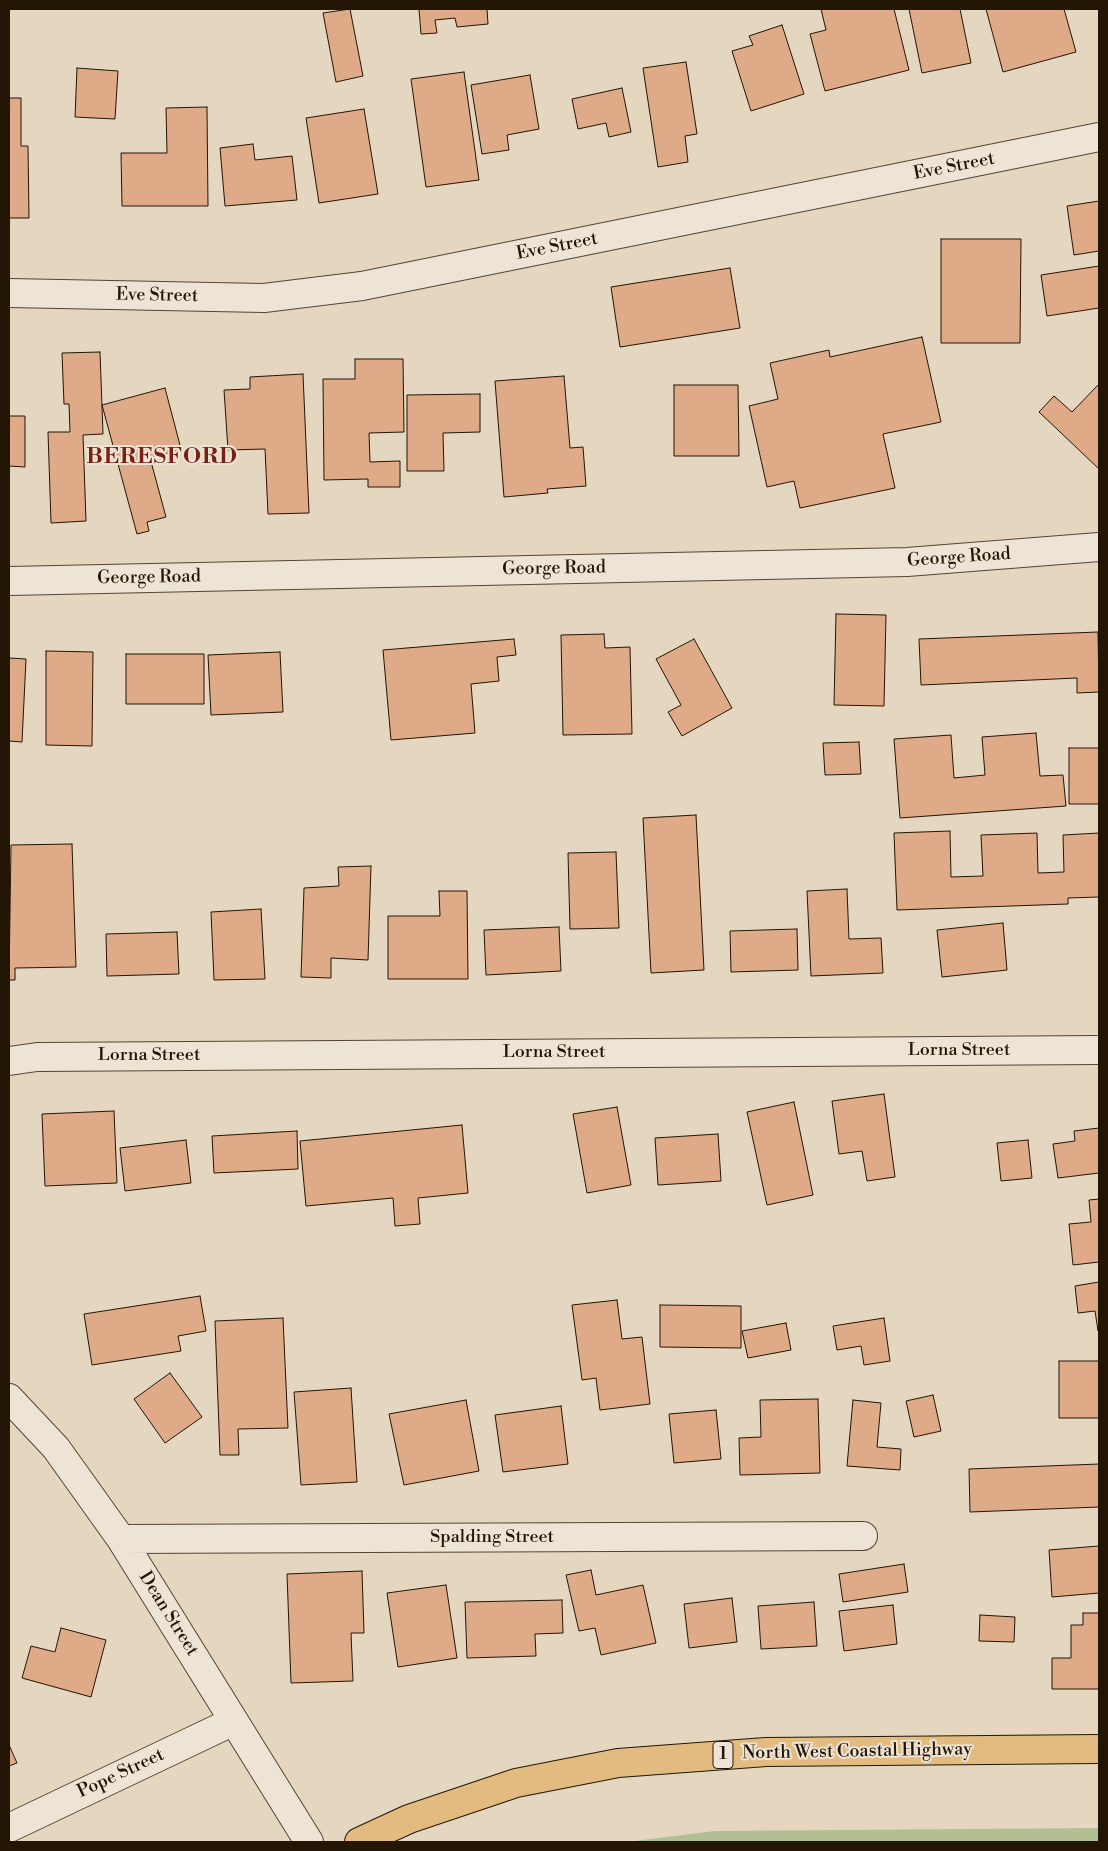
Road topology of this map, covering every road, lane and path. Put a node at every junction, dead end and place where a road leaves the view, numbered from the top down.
1 (1099, 138) edge
2 (9, 293) edge
3 (1099, 547) edge
4 (9, 580) edge
5 (1099, 1050) edge
6 (9, 1061) edge
7 (9, 1398) edge
8 (863, 1536) dead end
9 (121, 1539) junction
10 (234, 1721) junction
11 (1099, 1749) edge
12 (9, 1828) edge
13 (309, 1842) edge
14 (359, 1842) edge

1 - 2 street, Eve Street
3 - 4 street, George Road
5 - 6 street, Lorna Street
7 - 9 street, Dean Street
8 - 9 street, Spalding Street
9 - 10 street, Dean Street
10 - 12 street, Pope Street
10 - 13 street, Dean Street
11 - 14 highway, North West Coastal Highway / 1

